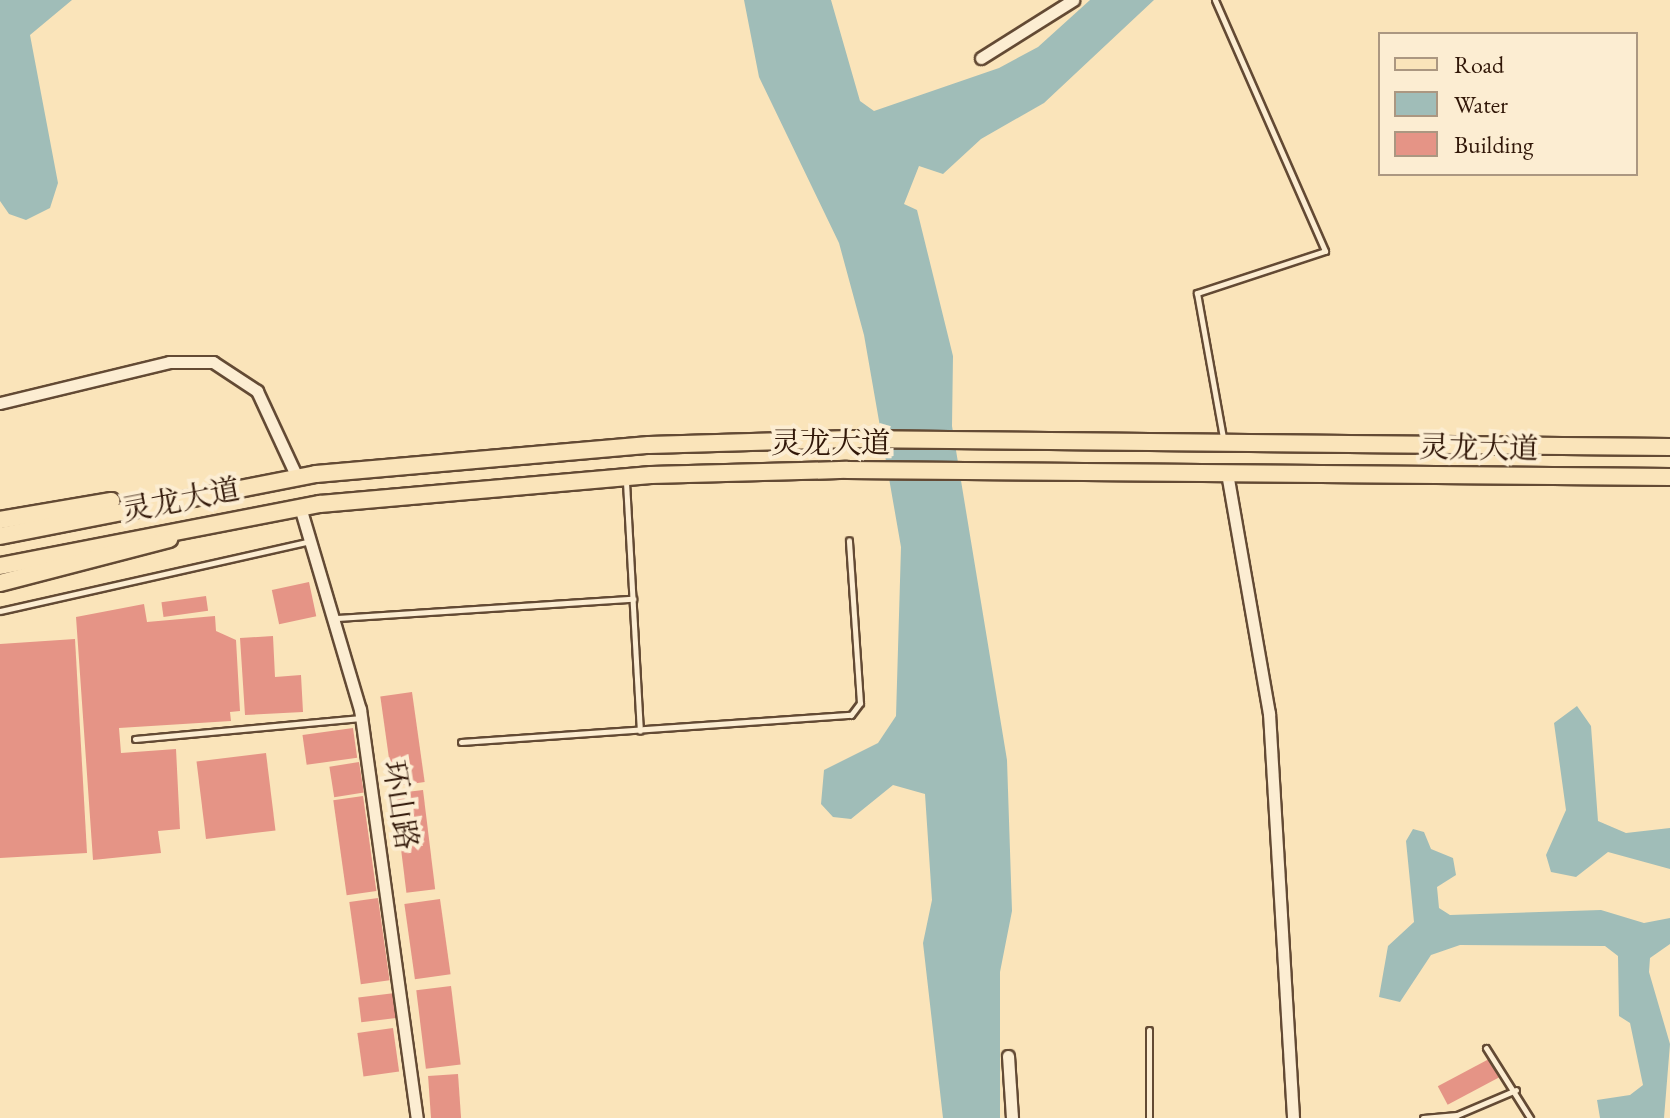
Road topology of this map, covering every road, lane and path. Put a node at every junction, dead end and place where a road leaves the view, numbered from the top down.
1 (1073, 0) edge
2 (1215, 0) edge
3 (981, 58) dead end
4 (0, 403) edge
5 (1223, 443) junction
6 (1670, 447) edge
7 (1227, 473) junction
8 (297, 477) junction
9 (626, 477) junction
10 (1670, 477) edge
11 (248, 485) junction
12 (300, 507) junction
13 (0, 520) edge
14 (224, 520) junction
15 (0, 536) edge
16 (311, 540) junction
17 (849, 540) dead end
18 (0, 566) edge
19 (0, 583) edge
20 (633, 599) junction
21 (0, 611) edge
22 (336, 618) junction
23 (362, 718) junction
24 (640, 731) junction
25 (135, 739) dead end
26 (461, 742) dead end
27 (1149, 1030) dead end
28 (1486, 1048) dead end
29 (1008, 1056) dead end
30 (1516, 1090) junction
31 (417, 1118) edge
32 (1012, 1118) edge
33 (1149, 1118) edge
34 (1293, 1118) edge
35 (1423, 1118) edge
36 (1530, 1118) edge

1 - 3 street
2 - 5 lane
4 - 8 street
5 - 6 main road, 灵龙大道
5 - 8 main road, 灵龙大道
7 - 9 main road, 灵龙大道
7 - 10 main road, 灵龙大道
7 - 34 street
8 - 11 main road, 灵龙大道
9 - 12 main road, 灵龙大道
9 - 20 lane
11 - 13 main road
11 - 15 main road, 灵龙大道
12 - 14 main road, 灵龙大道
12 - 16 street, 环山路
14 - 18 main road, 灵龙大道
14 - 19 main road
16 - 21 lane
16 - 22 street, 环山路
17 - 24 lane
20 - 22 lane
20 - 24 lane
22 - 23 street, 环山路
23 - 25 lane
23 - 31 street, 环山路
24 - 26 lane
27 - 33 lane
28 - 30 lane
29 - 32 street
30 - 35 lane
30 - 36 lane

